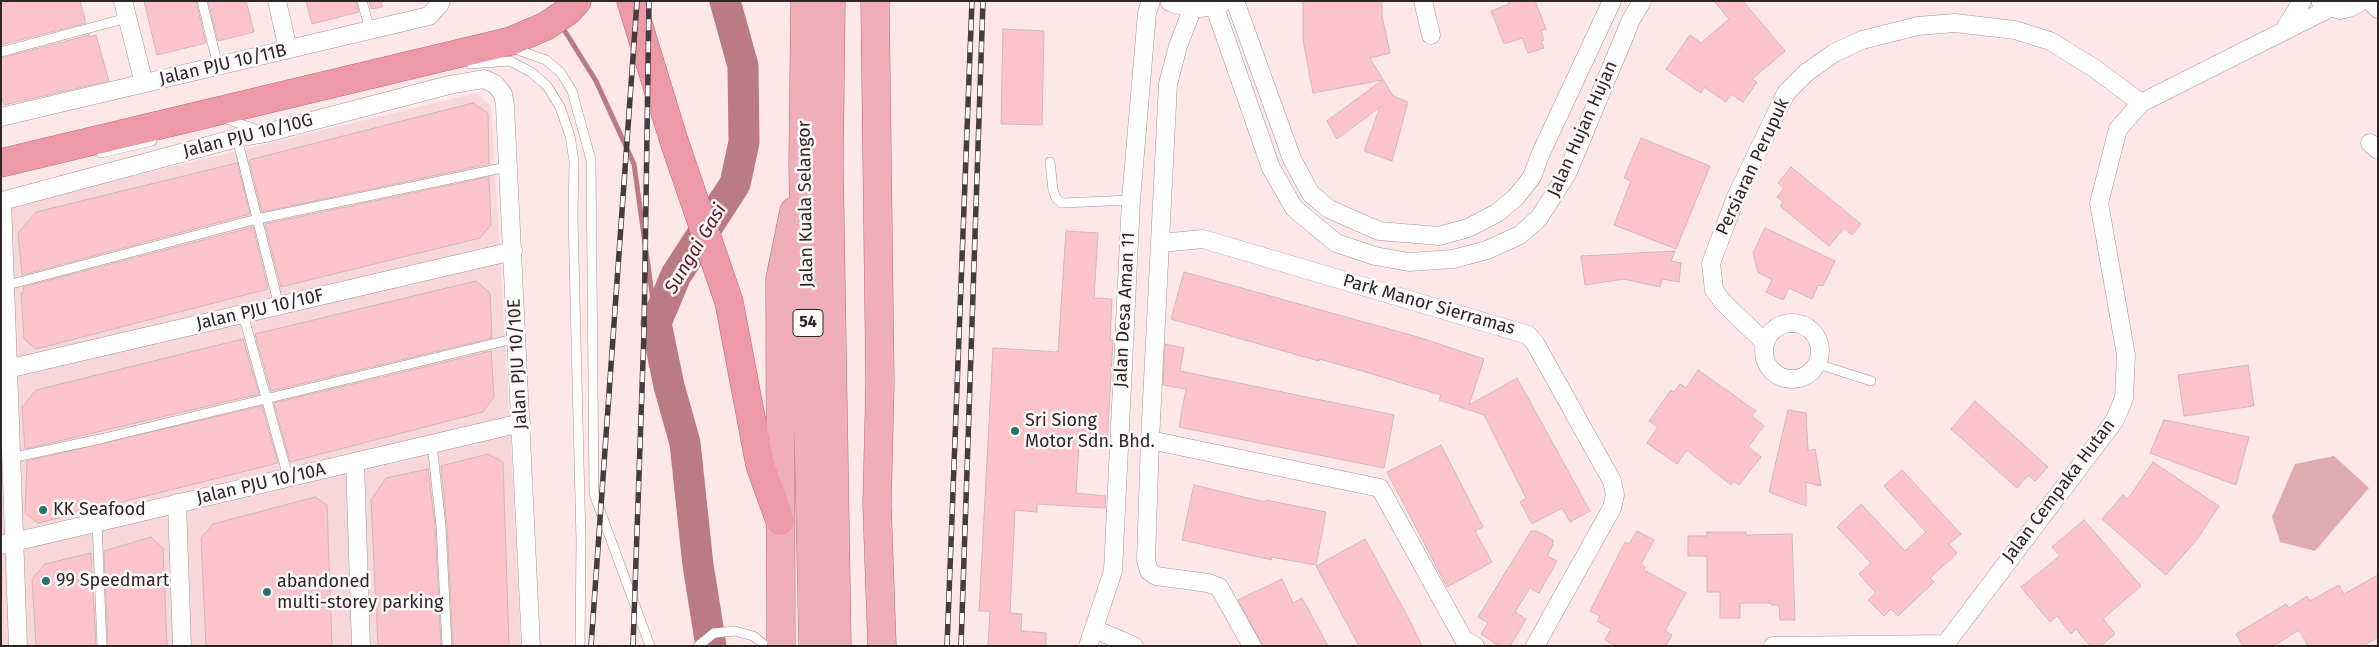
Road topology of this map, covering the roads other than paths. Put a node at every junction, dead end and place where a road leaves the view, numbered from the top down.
1 (202, 1) edge
2 (277, 1) edge
3 (362, 1) edge
4 (577, 1) edge
5 (631, 1) edge
6 (805, 1) edge
7 (831, 1) edge
8 (875, 1) edge
9 (1151, 1) edge
10 (1171, 1) edge
11 (1235, 1) edge
12 (1424, 1) edge
13 (1612, 1) edge
14 (1642, 1) edge
15 (2302, 1) edge
16 (2362, 1) edge
17 (2370, 1) edge
18 (440, 3) edge
19 (1218, 3) edge
20 (2324, 5) edge
21 (1193, 7) junction
22 (2378, 8) edge
23 (125, 9) edge
24 (370, 30) junction
25 (2283, 32) junction
26 (1430, 35) dead end
27 (288, 49) junction
28 (1, 52) edge
29 (471, 57) junction
30 (218, 66) junction
31 (144, 83) junction
32 (495, 84) joint
33 (2141, 102) junction
34 (246, 116) dead end
35 (1, 117) edge
36 (266, 133) junction
37 (165, 137) dead end
38 (237, 138) junction
39 (92, 155) dead end
40 (1050, 162) dead end
41 (1, 163) edge
42 (803, 165) junction
43 (507, 167) junction
44 (2, 200) edge
45 (1130, 200) junction
46 (257, 219) junction
47 (1160, 243) junction
48 (513, 251) junction
49 (4, 286) junction
50 (279, 306) junction
51 (243, 314) junction
52 (517, 338) junction
53 (1765, 342) junction
54 (1818, 364) junction
55 (7, 370) junction
56 (1871, 381) dead end
57 (266, 398) junction
58 (521, 423) junction
59 (1150, 440) junction
60 (432, 444) junction
61 (11, 458) junction
62 (355, 462) junction
63 (288, 477) junction
64 (177, 503) junction
65 (780, 521) junction
66 (97, 522) junction
67 (8, 543) edge
68 (1091, 638) edge
69 (1944, 645) edge
70 (18, 646) edge
71 (102, 646) edge
72 (182, 646) edge
73 (361, 646) edge
74 (447, 646) edge
75 (531, 646) edge
76 (580, 646) edge
77 (650, 646) edge
78 (698, 646) edge
79 (766, 646) edge
80 (782, 646) edge
81 (814, 646) edge
82 (837, 646) edge
83 (882, 646) edge
84 (1134, 646) edge
85 (1252, 646) edge
86 (1475, 646) edge
87 (1535, 646) edge
88 (1773, 646) edge

1 - 30 lane
2 - 27 street
3 - 24 lane
4 - 29 highway
5 - 65 highway
6 - 42 highway, Jalan Kuala Selangor / 54
7 - 82 highway, Jalan Kuala Selangor / 54
8 - 83 highway
9 - 45 street, Jalan Desa Aman 11
10 - 21 street
11 - 13 street, Jalan Hujan Hujan
12 - 26 street
14 - 19 street, Jalan Hujan Hujan
15 - 25 street
16 - 20 street
17 - 22 street
18 - 24 street, Jalan PJU 10/11B
19 - 21 street
20 - 25 street, Jalan Cempaka Hutan
21 - 47 street
23 - 28 lane
23 - 31 street
24 - 27 street, Jalan PJU 10/11B
25 - 33 street, Jalan Cempaka Hutan
27 - 30 street, Jalan PJU 10/11B
29 - 41 highway
29 - 76 lane
29 - 77 lane
30 - 31 street, Jalan PJU 10/11B
31 - 35 street, Jalan PJU 10/11B
32 - 36 street, Jalan PJU 10/10G
32 - 43 street, Jalan PJU 10/10E
33 - 53 street, Persiaran Perupuk
33 - 69 street, Jalan Cempaka Hutan
34 - 36 lane
36 - 38 street, Jalan PJU 10/10G
37 - 39 lane
38 - 44 street, Jalan PJU 10/10G
38 - 46 lane
40 - 45 lane
42 - 65 highway
42 - 81 highway, Jalan Kuala Selangor / 54
43 - 46 lane
43 - 48 street, Jalan PJU 10/10E
44 - 49 street
45 - 68 street, Jalan Desa Aman 11
46 - 49 lane
46 - 50 lane
47 - 59 street
47 - 87 street, Park Manor Sierramas
48 - 50 street, Jalan PJU 10/10F
48 - 52 street, Jalan PJU 10/10E
49 - 55 street
50 - 51 street, Jalan PJU 10/10F
51 - 55 street, Jalan PJU 10/10F
51 - 57 lane
52 - 57 lane
52 - 58 street, Jalan PJU 10/10E
53 - 54 street
53 - 54 street
54 - 56 lane
55 - 61 street
57 - 61 lane
57 - 63 lane
58 - 60 street, Jalan PJU 10/10A
58 - 75 street, Jalan PJU 10/10E
59 - 85 street
59 - 86 street
60 - 62 street, Jalan PJU 10/10A
60 - 74 lane
61 - 67 street
62 - 63 street, Jalan PJU 10/10A
62 - 73 street
63 - 64 street, Jalan PJU 10/10A
64 - 66 street, Jalan PJU 10/10A
64 - 72 street
65 - 80 highway
66 - 67 street, Jalan PJU 10/10A
66 - 71 lane
67 - 70 street
68 - 84 street
69 - 88 street, Jalan Cempaka Hutan
78 - 79 lane

